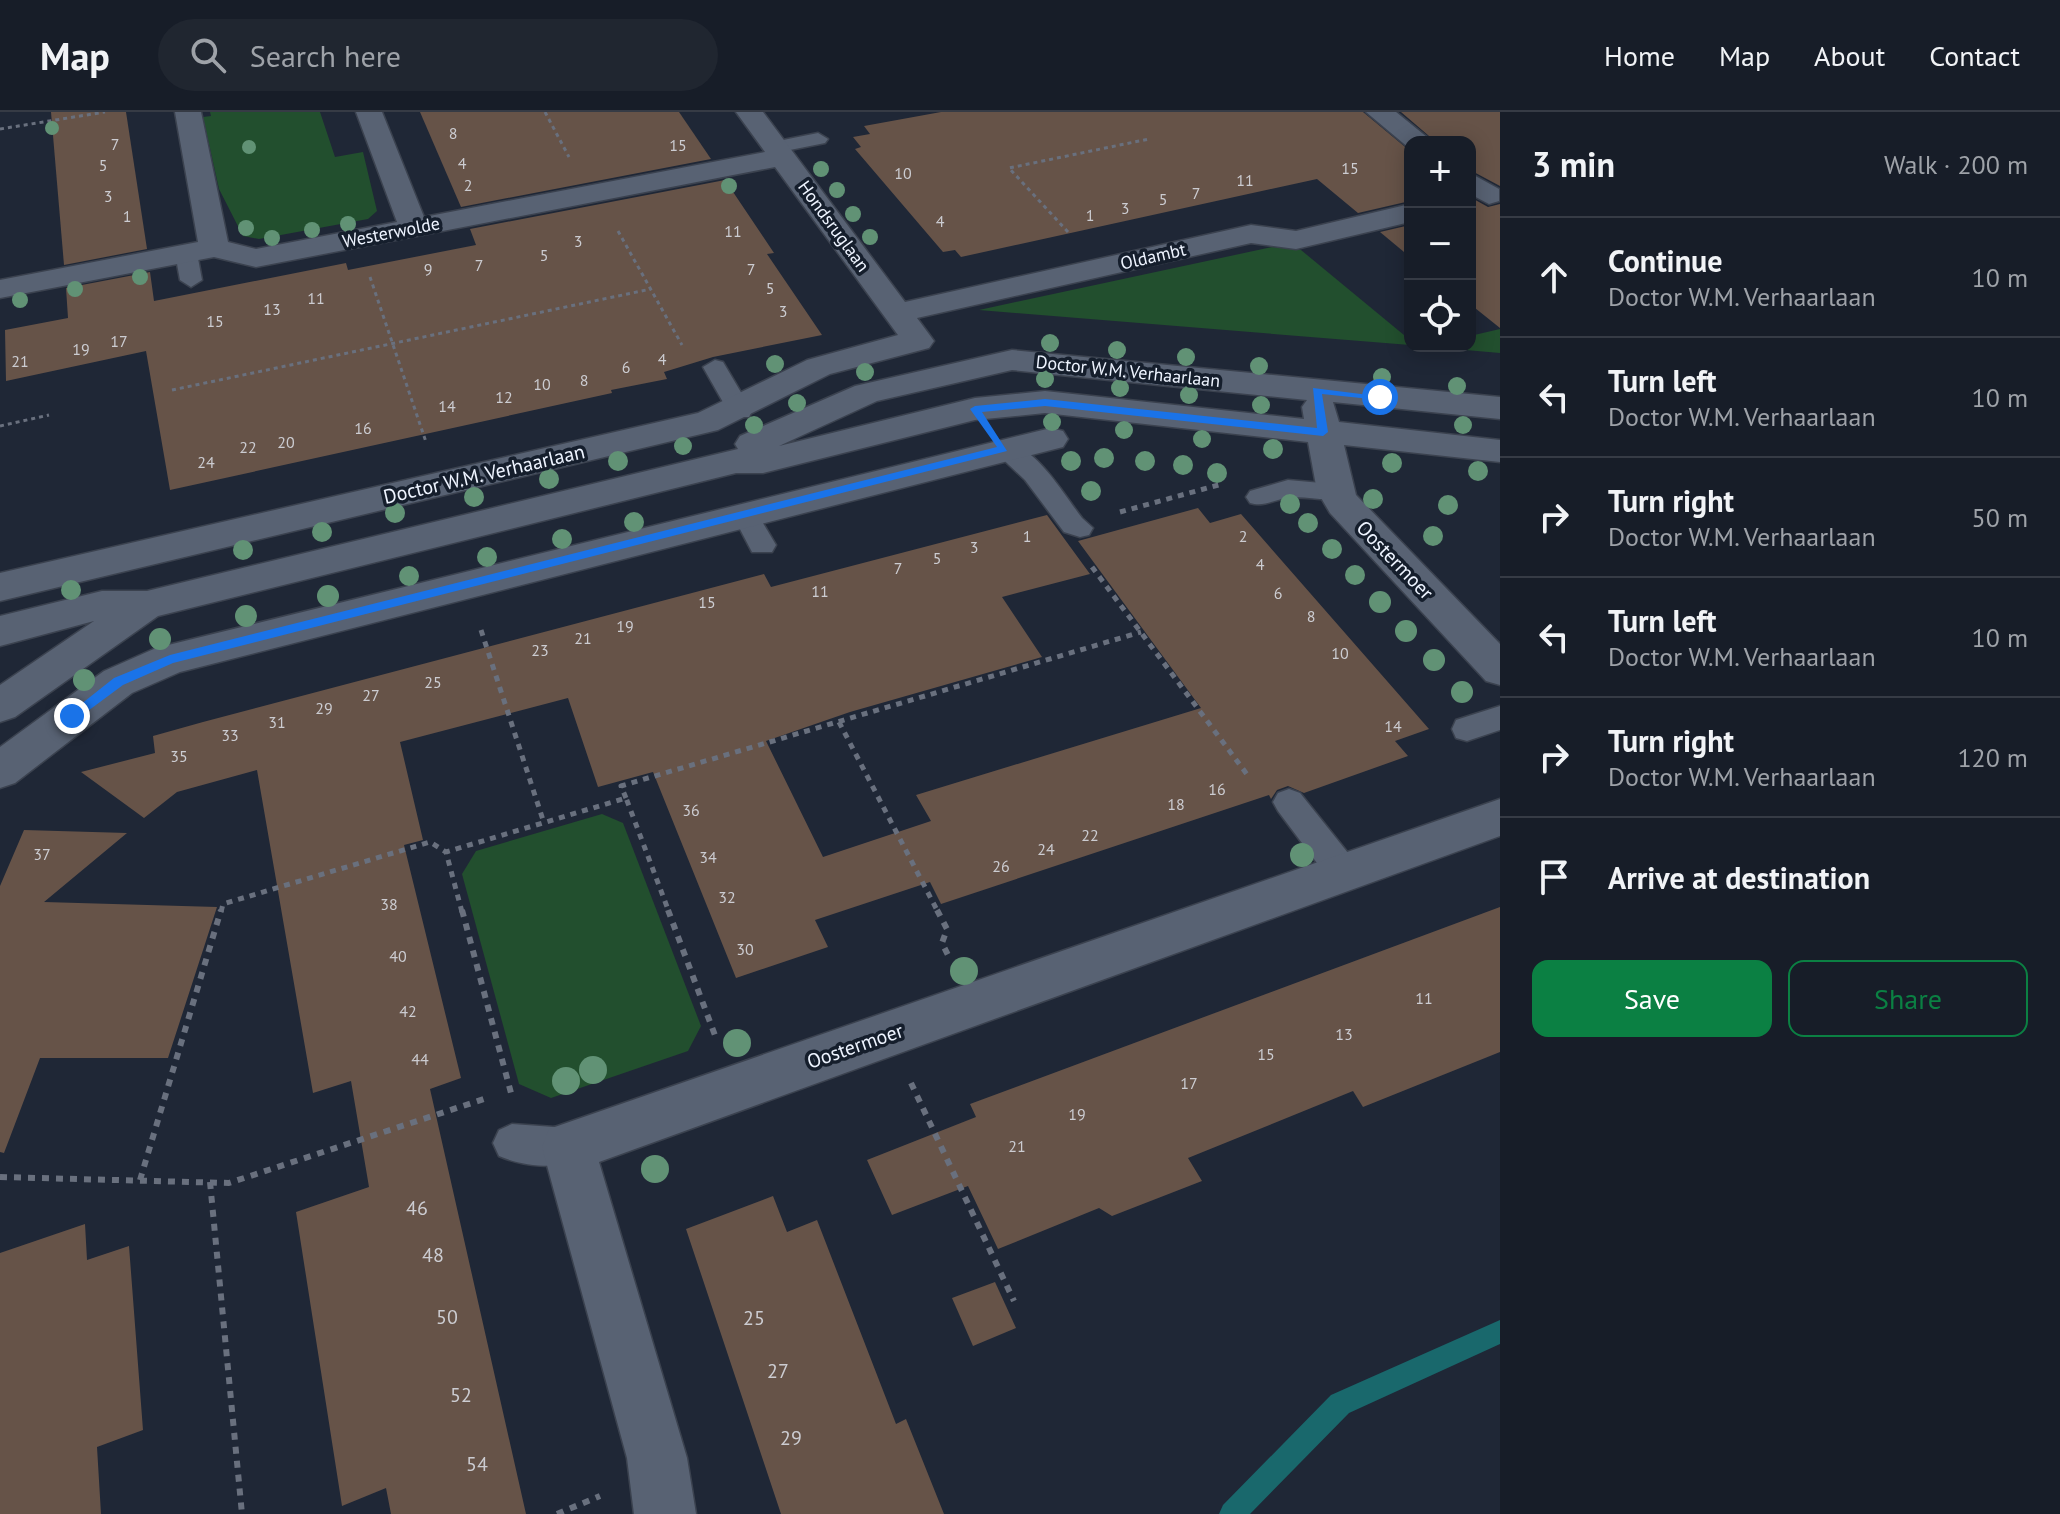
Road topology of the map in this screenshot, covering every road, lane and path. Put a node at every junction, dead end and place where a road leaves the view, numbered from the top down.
1 (105, 112) edge
2 (188, 112) edge
3 (369, 112) edge
4 (545, 112) edge
5 (779, 112) edge
6 (1379, 112) edge
7 (751, 114) edge
8 (0, 129) edge
9 (1411, 136) edge
10 (818, 139) dead end
11 (1149, 139) dead end
12 (779, 152) junction
13 (570, 159) dead end
14 (1476, 185) edge
15 (1476, 198) edge
16 (1404, 214) edge
17 (413, 227) junction
18 (617, 229) dead end
19 (1072, 236) dead end
20 (357, 238) junction
21 (197, 260) junction
22 (0, 289) edge
23 (651, 289) junction
24 (908, 327) junction
25 (392, 343) junction
26 (689, 358) dead end
27 (715, 367) dead end
28 (940, 375) junction
29 (172, 390) dead end
30 (1316, 390) junction
31 (1500, 408) edge
32 (975, 409) junction
33 (740, 411) junction
34 (49, 415) dead end
35 (0, 426) edge
36 (1323, 432) junction
37 (1051, 439) dead end
38 (1004, 448) junction
39 (1500, 451) edge
40 (431, 455) dead end
41 (736, 461) junction
42 (1226, 483) dead end
43 (1335, 491) junction
44 (1259, 497) dead end
45 (1119, 512) dead end
46 (1080, 528) dead end
47 (1085, 557) dead end
48 (0, 587) edge
49 (147, 605) junction
50 (477, 618) dead end
51 (0, 631) edge
52 (1141, 632) junction
53 (1500, 670) edge
54 (2, 701) edge
55 (1500, 718) edge
56 (839, 722) junction
57 (1467, 729) dead end
58 (0, 771) edge
59 (1253, 783) dead end
60 (626, 798) junction
61 (1289, 802) dead end
62 (1500, 817) edge
63 (544, 823) junction
64 (446, 852) junction
65 (1344, 873) junction
66 (956, 969) dead end
67 (721, 1052) dead end
68 (497, 1094) dead end
69 (513, 1100) dead end
70 (924, 1110) dead end
71 (512, 1143) dead end
72 (568, 1147) junction
73 (0, 1177) edge
74 (140, 1180) junction
75 (210, 1182) junction
76 (1014, 1301) dead end
77 (614, 1490) dead end
78 (242, 1514) edge
79 (557, 1514) edge
80 (665, 1514) edge

1 - 8 path
2 - 21 street
3 - 17 street
4 - 13 path
5 - 7 street
6 - 9 street
7 - 12 street, Hondsruglaan
10 - 12 lane
11 - 19 path
12 - 17 street, Westerwolde
12 - 24 street, Hondsruglaan
14 - 15 street
16 - 24 street, Oldambt
17 - 20 street, Westerwolde
18 - 23 path
20 - 21 street, Westerwolde
20 - 25 path
21 - 22 street, Westerwolde
23 - 25 path
23 - 26 path
24 - 28 street
24 - 33 street, Doctor W.M. Verhaarlaan
25 - 29 path
25 - 40 path
27 - 33 lane
28 - 30 street, Doctor W.M. Verhaarlaan
28 - 32 street
28 - 41 street, Doctor W.M. Verhaarlaan
30 - 31 street, Doctor W.M. Verhaarlaan
30 - 36 street
32 - 36 street, Doctor W.M. Verhaarlaan
32 - 38 street
32 - 41 street, Doctor W.M. Verhaarlaan
33 - 48 street, Doctor W.M. Verhaarlaan
34 - 35 path
36 - 39 street, Doctor W.M. Verhaarlaan
36 - 43 street, Oostermoer
37 - 38 street
38 - 46 lane
38 - 58 street
41 - 49 street, Doctor W.M. Verhaarlaan
42 - 45 path
43 - 44 lane
43 - 53 street, Oostermoer
47 - 52 path
49 - 51 street, Doctor W.M. Verhaarlaan
49 - 54 street, Doctor W.M. Verhaarlaan
50 - 63 path
52 - 56 path
52 - 59 path
55 - 57 lane
56 - 60 path
56 - 66 path
60 - 63 path
60 - 67 path
61 - 65 lane
62 - 65 street, Oostermoer
63 - 64 path
64 - 69 path
64 - 74 path
65 - 72 street, Oostermoer
68 - 75 path
70 - 76 path
71 - 72 lane
72 - 80 street
73 - 74 path
74 - 75 path
75 - 78 path
77 - 79 path

